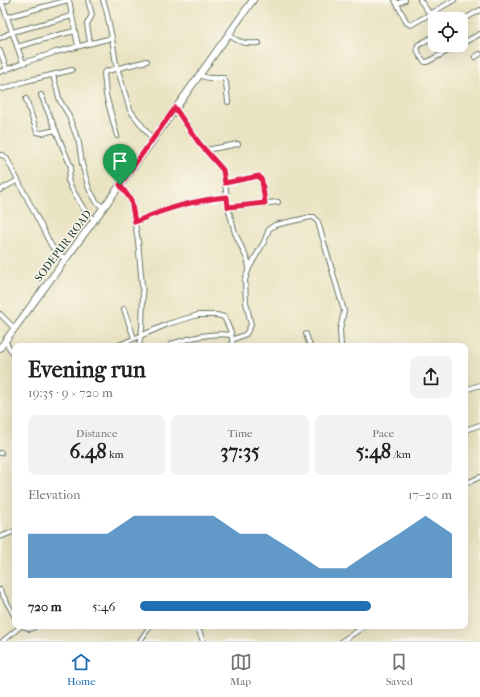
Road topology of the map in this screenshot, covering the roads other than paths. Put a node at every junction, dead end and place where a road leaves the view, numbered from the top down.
1 (8, 0) edge
2 (69, 0) edge
3 (88, 0) edge
4 (102, 0) edge
5 (253, 0) edge
6 (395, 0) edge
7 (405, 0) edge
8 (420, 0) edge
9 (454, 0) edge
10 (1, 1) edge
11 (448, 1) edge
12 (397, 4) junction
13 (480, 10) edge
14 (429, 12) edge
15 (433, 12) edge
16 (428, 15) edge
17 (72, 16) junction
18 (7, 17) junction
19 (468, 17) edge
20 (75, 31) junction
21 (12, 32) junction
22 (228, 34) junction
23 (480, 34) edge
24 (0, 38) edge
25 (112, 38) junction
26 (428, 40) edge
27 (468, 40) edge
28 (90, 42) junction
29 (259, 43) dead end
30 (78, 46) junction
31 (17, 47) junction
32 (0, 51) edge
33 (445, 52) edge
34 (480, 54) edge
35 (475, 57) dead end
36 (147, 61) dead end
37 (23, 64) junction
38 (117, 69) junction
39 (7, 70) junction
40 (72, 70) dead end
41 (0, 72) edge
42 (53, 74) junction
43 (199, 75) junction
44 (0, 88) edge
45 (41, 95) dead end
46 (26, 100) dead end
47 (228, 102) dead end
48 (175, 108) junction
49 (56, 130) junction
50 (117, 136) dead end
51 (153, 140) junction
52 (238, 144) dead end
53 (206, 150) junction
54 (0, 155) edge
55 (18, 180) junction
56 (225, 183) junction
57 (120, 185) junction
58 (0, 190) edge
59 (227, 197) junction
60 (278, 202) dead end
61 (265, 203) junction
62 (228, 207) junction
63 (103, 208) junction
64 (94, 220) junction
65 (135, 222) junction
66 (66, 259) junction
67 (249, 268) junction
68 (124, 309) dead end
69 (0, 314) edge
70 (14, 328) junction
71 (306, 334) dead end
72 (231, 335) junction
73 (140, 336) junction
74 (134, 338) junction
75 (232, 340) junction
76 (5, 341) junction
77 (123, 343) edge
78 (139, 343) edge
79 (174, 343) edge
80 (232, 343) edge
81 (309, 343) edge
82 (341, 343) edge
83 (0, 348) edge
84 (12, 352) edge
85 (480, 385) edge
86 (468, 389) edge
87 (480, 425) edge
88 (468, 429) edge
89 (480, 477) edge
90 (468, 483) edge
91 (12, 532) edge
92 (0, 537) edge
93 (0, 590) edge
94 (12, 612) edge
95 (18, 629) edge
96 (148, 629) edge
97 (198, 629) edge
98 (360, 629) edge
99 (2, 641) edge
100 (140, 641) edge
101 (203, 641) edge
102 (342, 641) edge

1 - 10 street
2 - 17 street
2 - 18 street
3 - 28 street
4 - 25 street
5 - 22 main road, SODEPUR ROAD
6 - 12 street
7 - 12 street
8 - 14 street
9 - 11 street
10 - 18 street
11 - 15 street
12 - 16 street
13 - 19 street
17 - 20 street
17 - 21 street
18 - 21 street
20 - 30 street
20 - 31 street
21 - 24 street
21 - 31 street
22 - 29 street
22 - 43 main road, SODEPUR ROAD
23 - 27 street
25 - 28 street
25 - 38 street
26 - 33 street
28 - 30 street
30 - 37 street
31 - 37 street
32 - 39 street
34 - 35 street
36 - 38 street
37 - 39 street
38 - 50 street
38 - 51 street
39 - 41 street
40 - 42 street
42 - 44 street
42 - 63 street
43 - 47 street
43 - 48 main road, SODEPUR ROAD
45 - 49 street
46 - 49 street
48 - 51 main road, SODEPUR ROAD
48 - 53 street
49 - 64 street
51 - 57 main road, SODEPUR ROAD
52 - 53 street
53 - 56 street
54 - 55 street
55 - 58 street
55 - 66 street
56 - 59 street
56 - 61 street
57 - 63 main road, SODEPUR ROAD
57 - 65 street
59 - 62 street
59 - 65 street
60 - 61 street
61 - 62 street
62 - 67 street
63 - 64 main road, SODEPUR ROAD
64 - 66 main road, SODEPUR ROAD
65 - 73 street
66 - 70 main road, SODEPUR ROAD
67 - 75 street
67 - 82 street
68 - 74 street
69 - 70 street
70 - 76 main road, SODEPUR ROAD
71 - 81 street
72 - 73 street
72 - 75 street
72 - 79 street
73 - 74 street
73 - 78 street
74 - 77 street
75 - 80 street
76 - 83 main road, SODEPUR ROAD
76 - 84 street
85 - 86 street
87 - 88 street
89 - 90 street
91 - 92 street
93 - 94 street
95 - 99 street
96 - 100 street
97 - 101 street
98 - 102 street

